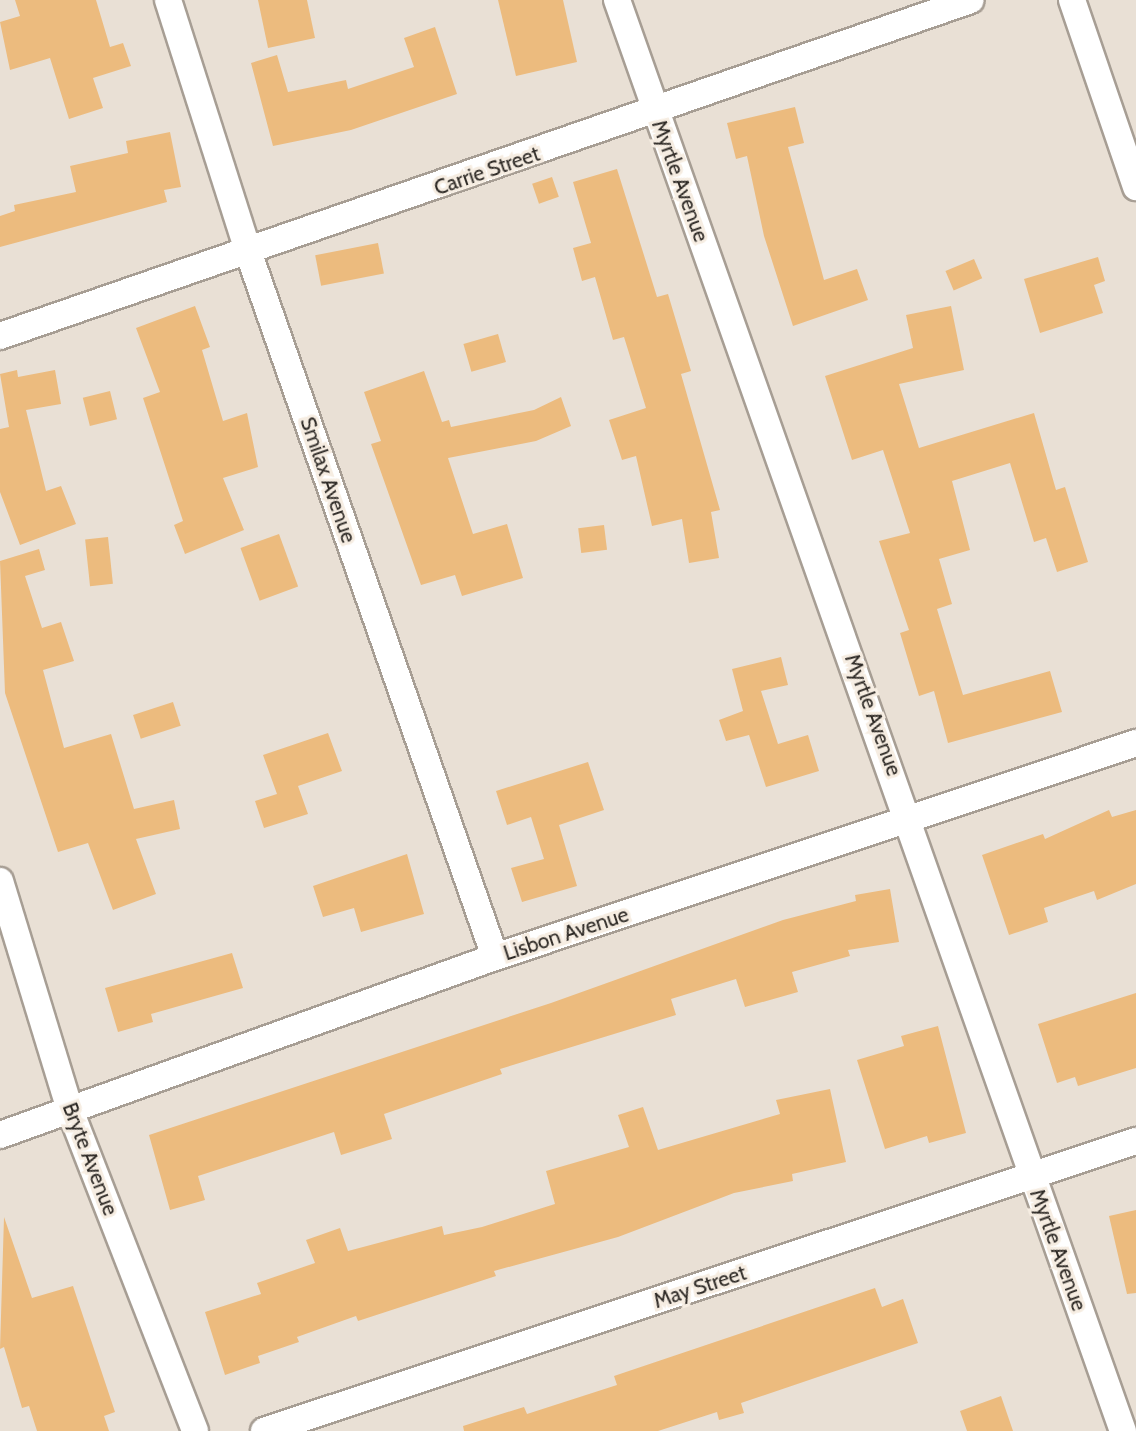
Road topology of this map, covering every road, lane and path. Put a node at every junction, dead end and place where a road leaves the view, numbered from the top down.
1 (168, 0) edge
2 (617, 0) edge
3 (971, 0) edge
4 (1072, 0) edge
5 (655, 113) junction
6 (1136, 187) edge
7 (249, 254) junction
8 (0, 336) edge
9 (1136, 743) edge
10 (911, 822) junction
11 (0, 881) edge
12 (495, 957) junction
13 (70, 1110) junction
14 (0, 1135) edge
15 (1136, 1141) edge
16 (1032, 1178) junction
17 (195, 1431) edge
18 (264, 1431) edge
19 (1123, 1431) edge

1 - 7 street, Smilax Avenue
2 - 5 street, Myrtle Avenue
3 - 5 street, Carrie Street
4 - 6 street
5 - 7 street, Carrie Street
5 - 10 street, Myrtle Avenue
7 - 8 street, Carrie Street
7 - 12 street, Smilax Avenue
9 - 10 street, Lisbon Avenue
10 - 12 street, Lisbon Avenue
10 - 16 street, Myrtle Avenue
11 - 13 street, Bryte Avenue
12 - 13 street, Lisbon Avenue
13 - 14 street, Lisbon Avenue
13 - 17 street, Bryte Avenue
15 - 16 street, May Street
16 - 18 street, May Street
16 - 19 street, Myrtle Avenue

